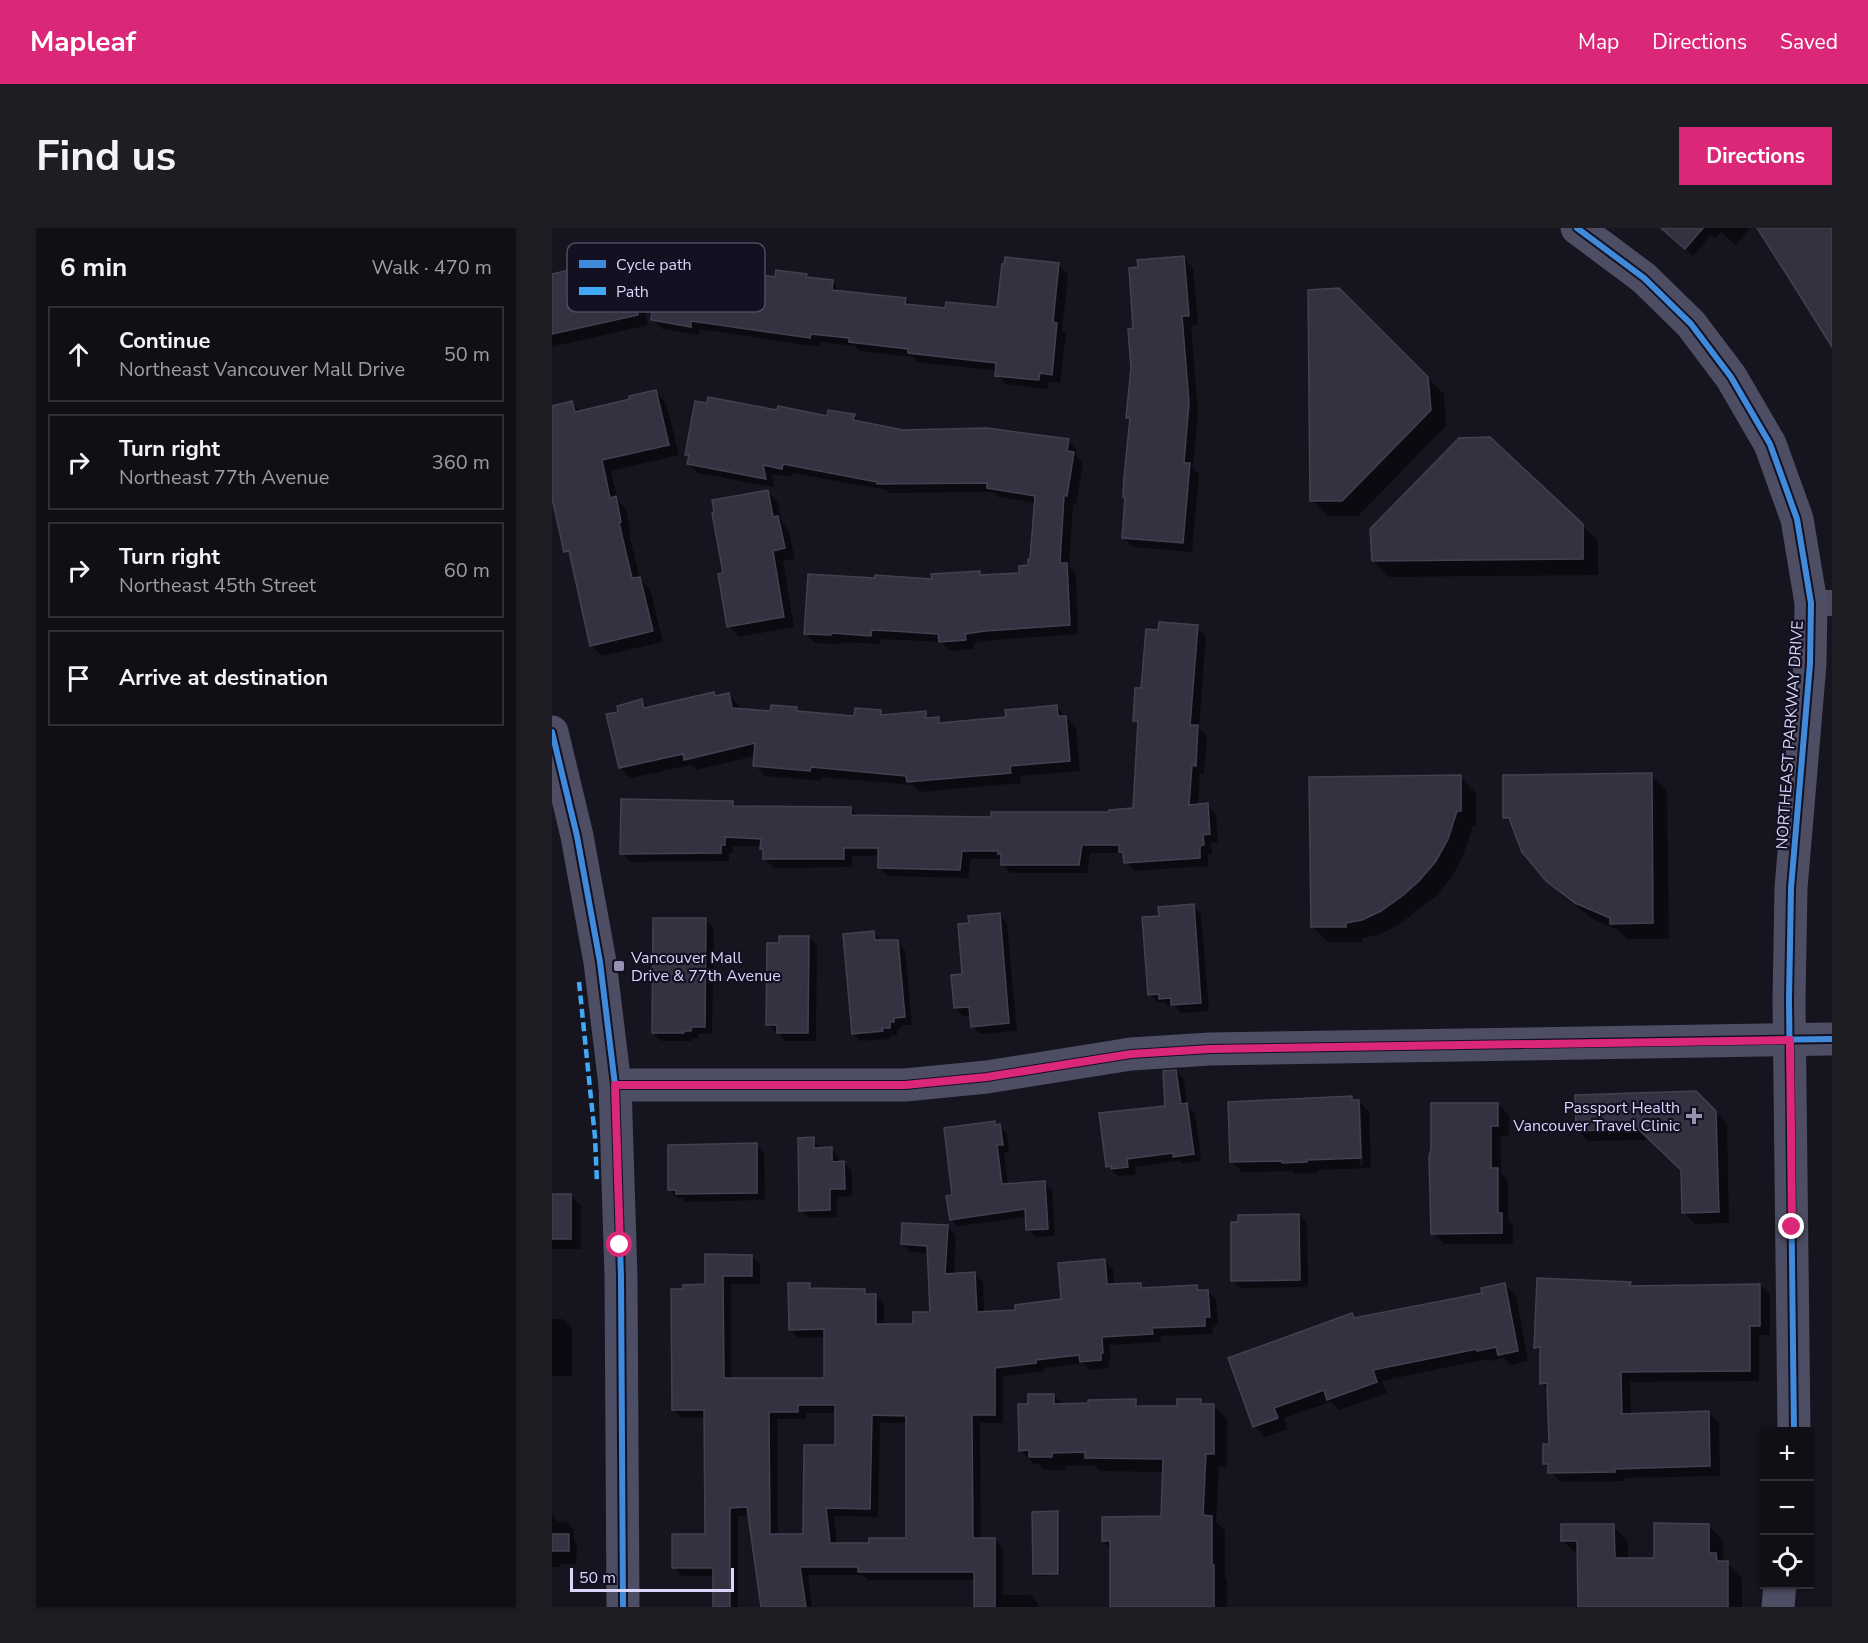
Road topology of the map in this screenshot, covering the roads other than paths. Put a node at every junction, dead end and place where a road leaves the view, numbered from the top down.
1 (1577, 228) edge
2 (1821, 603) edge
3 (552, 732) edge
4 (1832, 1039) edge
5 (1790, 1040) junction
6 (615, 1085) junction
7 (1794, 1427) edge
8 (1780, 1589) edge
9 (623, 1607) edge
10 (1778, 1607) edge

1 - 2 street, NORTHEAST PARKWAY DRIVE
2 - 5 street, NORTHEAST PARKWAY DRIVE
3 - 6 street
4 - 5 street
5 - 6 street
5 - 7 street, NORTHEAST PARKWAY DRIVE
6 - 9 street
8 - 10 street

